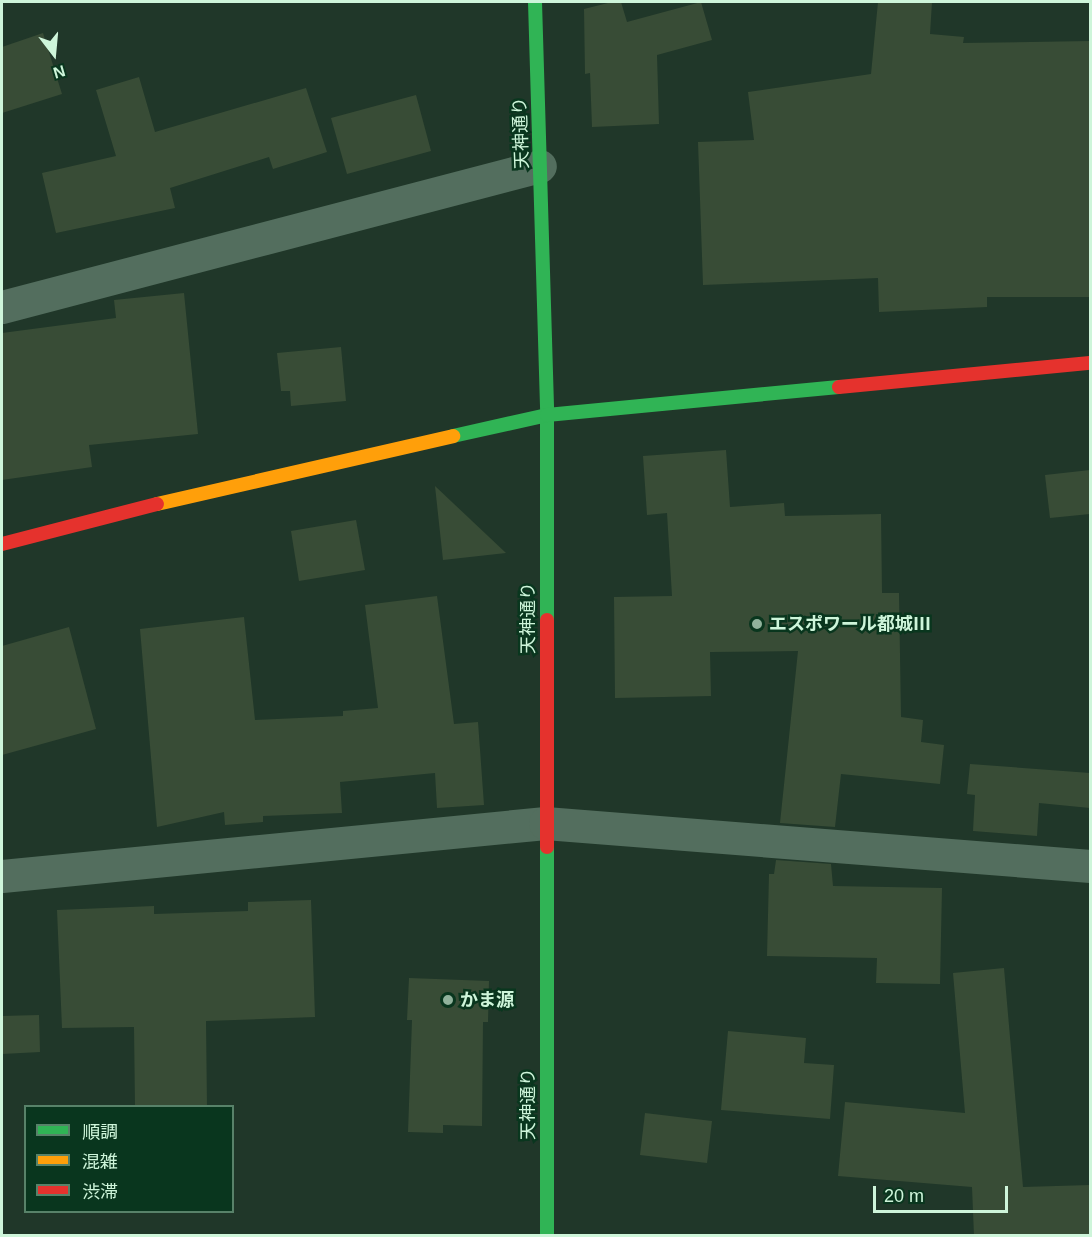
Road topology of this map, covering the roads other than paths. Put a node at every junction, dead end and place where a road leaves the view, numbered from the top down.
1 (535, 2) edge
2 (540, 166) junction
3 (2, 307) edge
4 (1090, 363) edge
5 (547, 415) junction
6 (2, 544) edge
7 (545, 823) junction
8 (1090, 866) edge
9 (2, 876) edge
10 (547, 1236) edge

1 - 2 street, 天神通り
2 - 3 street
2 - 5 street, 天神通り
4 - 5 street
5 - 6 street
5 - 7 street, 天神通り
7 - 8 street
7 - 9 street
7 - 10 street, 天神通り

